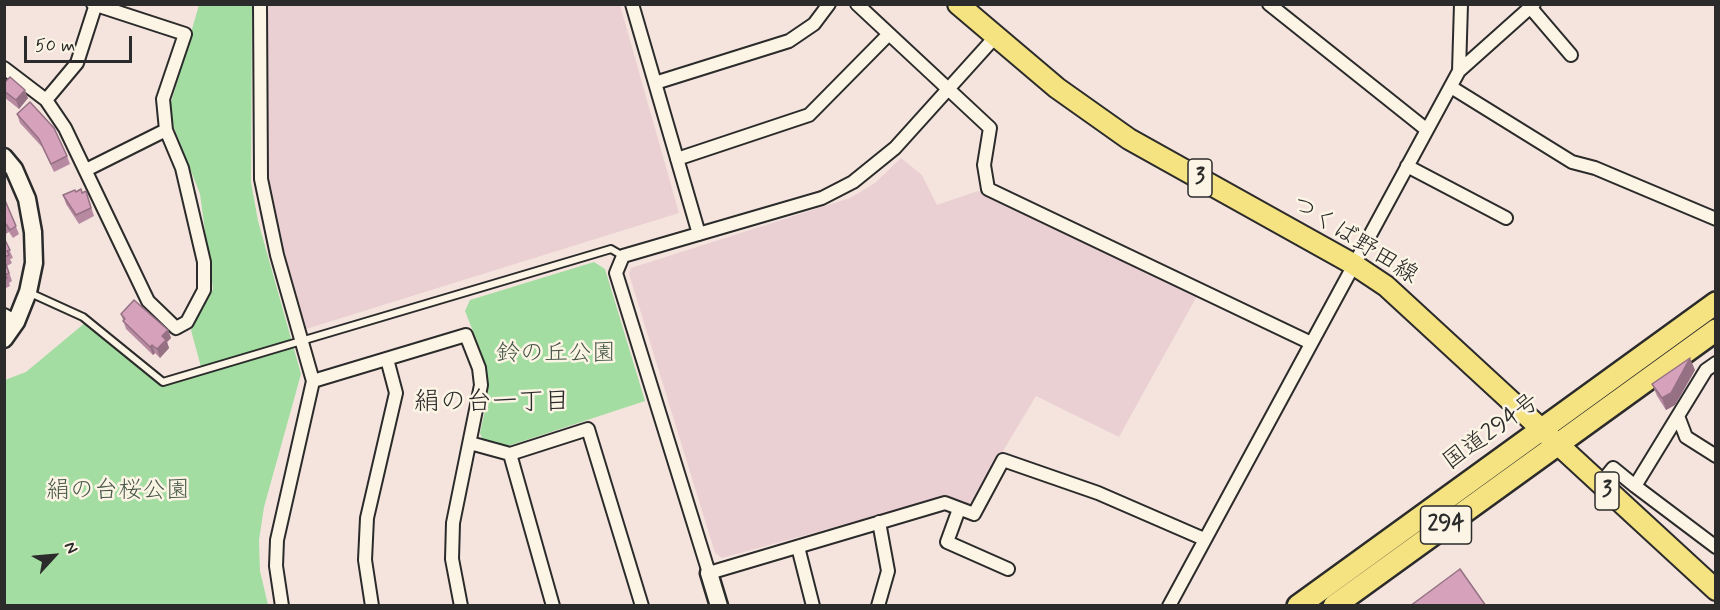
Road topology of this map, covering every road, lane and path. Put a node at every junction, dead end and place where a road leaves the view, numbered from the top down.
1 (260, 4) edge
2 (829, 4) edge
3 (857, 4) edge
4 (958, 4) edge
5 (1269, 4) edge
6 (1461, 4) edge
7 (95, 5) edge
8 (635, 5) edge
9 (1532, 6) edge
10 (888, 35) junction
11 (996, 36) junction
12 (1571, 55) dead end
13 (4, 68) edge
14 (1459, 72) junction
15 (655, 83) junction
16 (1451, 87) junction
17 (949, 90) junction
18 (46, 100) junction
19 (166, 130) junction
20 (1427, 130) junction
21 (4, 157) edge
22 (677, 159) junction
23 (1407, 166) junction
24 (86, 170) junction
25 (1506, 218) dead end
26 (1716, 219) edge
27 (699, 234) junction
28 (623, 256) junction
29 (1353, 264) junction
30 (28, 292) junction
31 (1716, 303) edge
32 (10, 319) edge
33 (1716, 330) edge
34 (4, 339) edge
35 (298, 341) junction
36 (1311, 343) junction
37 (387, 358) junction
38 (1716, 363) edge
39 (313, 381) junction
40 (1678, 416) junction
41 (1541, 429) junction
42 (470, 443) junction
43 (1558, 444) junction
44 (510, 454) junction
45 (1716, 456) edge
46 (1600, 484) junction
47 (1635, 486) junction
48 (959, 509) junction
49 (879, 522) junction
50 (1204, 539) junction
51 (798, 547) junction
52 (1716, 547) edge
53 (1008, 569) dead end
54 (709, 573) junction
55 (1716, 590) edge
56 (282, 606) edge
57 (372, 606) edge
58 (461, 606) edge
59 (553, 606) edge
60 (642, 606) edge
61 (719, 606) edge
62 (813, 606) edge
63 (878, 606) edge
64 (1169, 606) edge
65 (1298, 606) edge
66 (1334, 606) edge

1 - 35 street
2 - 15 street
3 - 10 street
4 - 11 main road, つくば野田線 / 3
5 - 20 street
6 - 14 street
7 - 18 street
7 - 19 street
8 - 15 street
9 - 12 street
9 - 14 street
10 - 17 street
10 - 22 street
11 - 17 street
11 - 29 main road, つくば野田線 / 3
13 - 18 street
14 - 16 street
15 - 22 street
16 - 20 street
16 - 26 street
17 - 27 street
17 - 36 street
18 - 24 street
19 - 24 street
19 - 24 street
20 - 23 street
21 - 30 street
22 - 27 street
23 - 25 street
23 - 29 street
27 - 28 street
28 - 35 lane
28 - 54 street
29 - 36 street
29 - 41 main road, つくば野田線 / 3
30 - 32 street
30 - 35 lane
31 - 41 highway, 国道294号 / 294
32 - 34 street
33 - 43 highway, 国道294号 / 294
35 - 39 street
36 - 50 street
37 - 39 street
37 - 42 street
37 - 57 street
38 - 40 street
39 - 56 street
40 - 45 street
40 - 47 street
41 - 43 main road, つくば野田線 / 3
41 - 65 highway, 国道294号 / 294
42 - 44 street
42 - 58 street
43 - 46 main road, つくば野田線 / 3
43 - 66 highway, 国道294号 / 294
44 - 59 street
44 - 60 street
46 - 47 street
46 - 55 main road, つくば野田線 / 3
47 - 52 street
48 - 49 street
48 - 50 street
48 - 53 street
49 - 51 street
49 - 63 street
50 - 64 street
51 - 54 street
51 - 62 street
54 - 61 street

